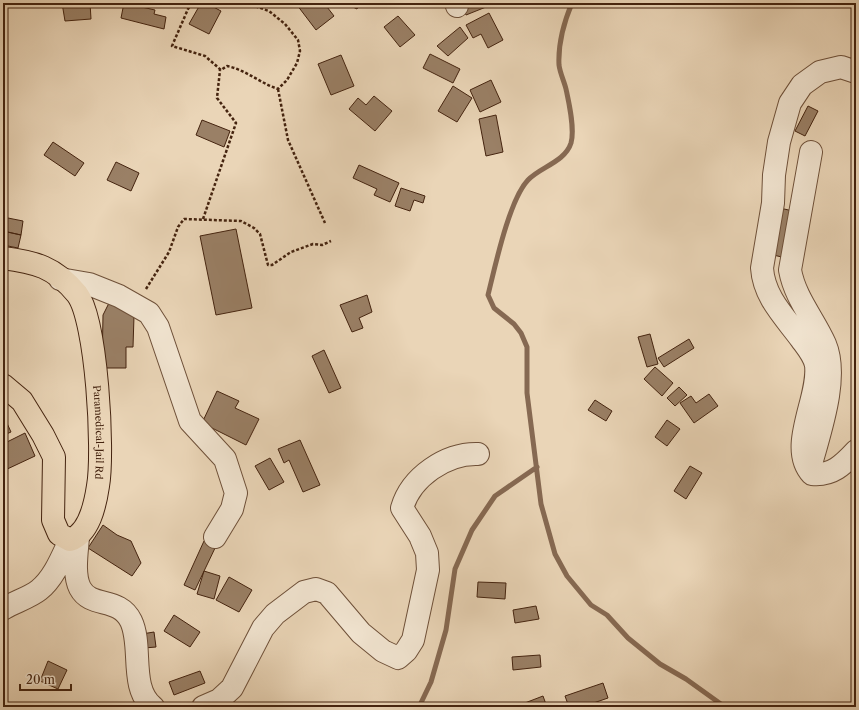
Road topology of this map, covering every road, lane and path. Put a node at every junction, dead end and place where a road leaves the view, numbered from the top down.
1 (192, 3) edge
2 (246, 3) edge
3 (220, 70) junction
4 (856, 72) edge
5 (278, 89) junction
6 (811, 152) dead end
7 (203, 220) junction
8 (325, 223) dead end
9 (331, 241) dead end
10 (3, 258) edge
11 (60, 278) junction
12 (136, 304) junction
13 (3, 385) edge
14 (856, 451) edge
15 (478, 454) dead end
16 (810, 471) junction
17 (215, 537) dead end
18 (74, 538) junction
19 (3, 609) edge
20 (153, 707) edge
21 (203, 707) edge

1 - 3 path
2 - 5 path
3 - 5 path
3 - 7 path
4 - 16 street
5 - 8 path
6 - 16 street
7 - 9 path
7 - 12 path
10 - 11 main road, Paramedical-Jail Rd
11 - 12 street
11 - 18 main road, Paramedical-Jail Rd
12 - 17 street
13 - 18 main road
14 - 16 street
15 - 21 street
18 - 19 street
18 - 20 street

